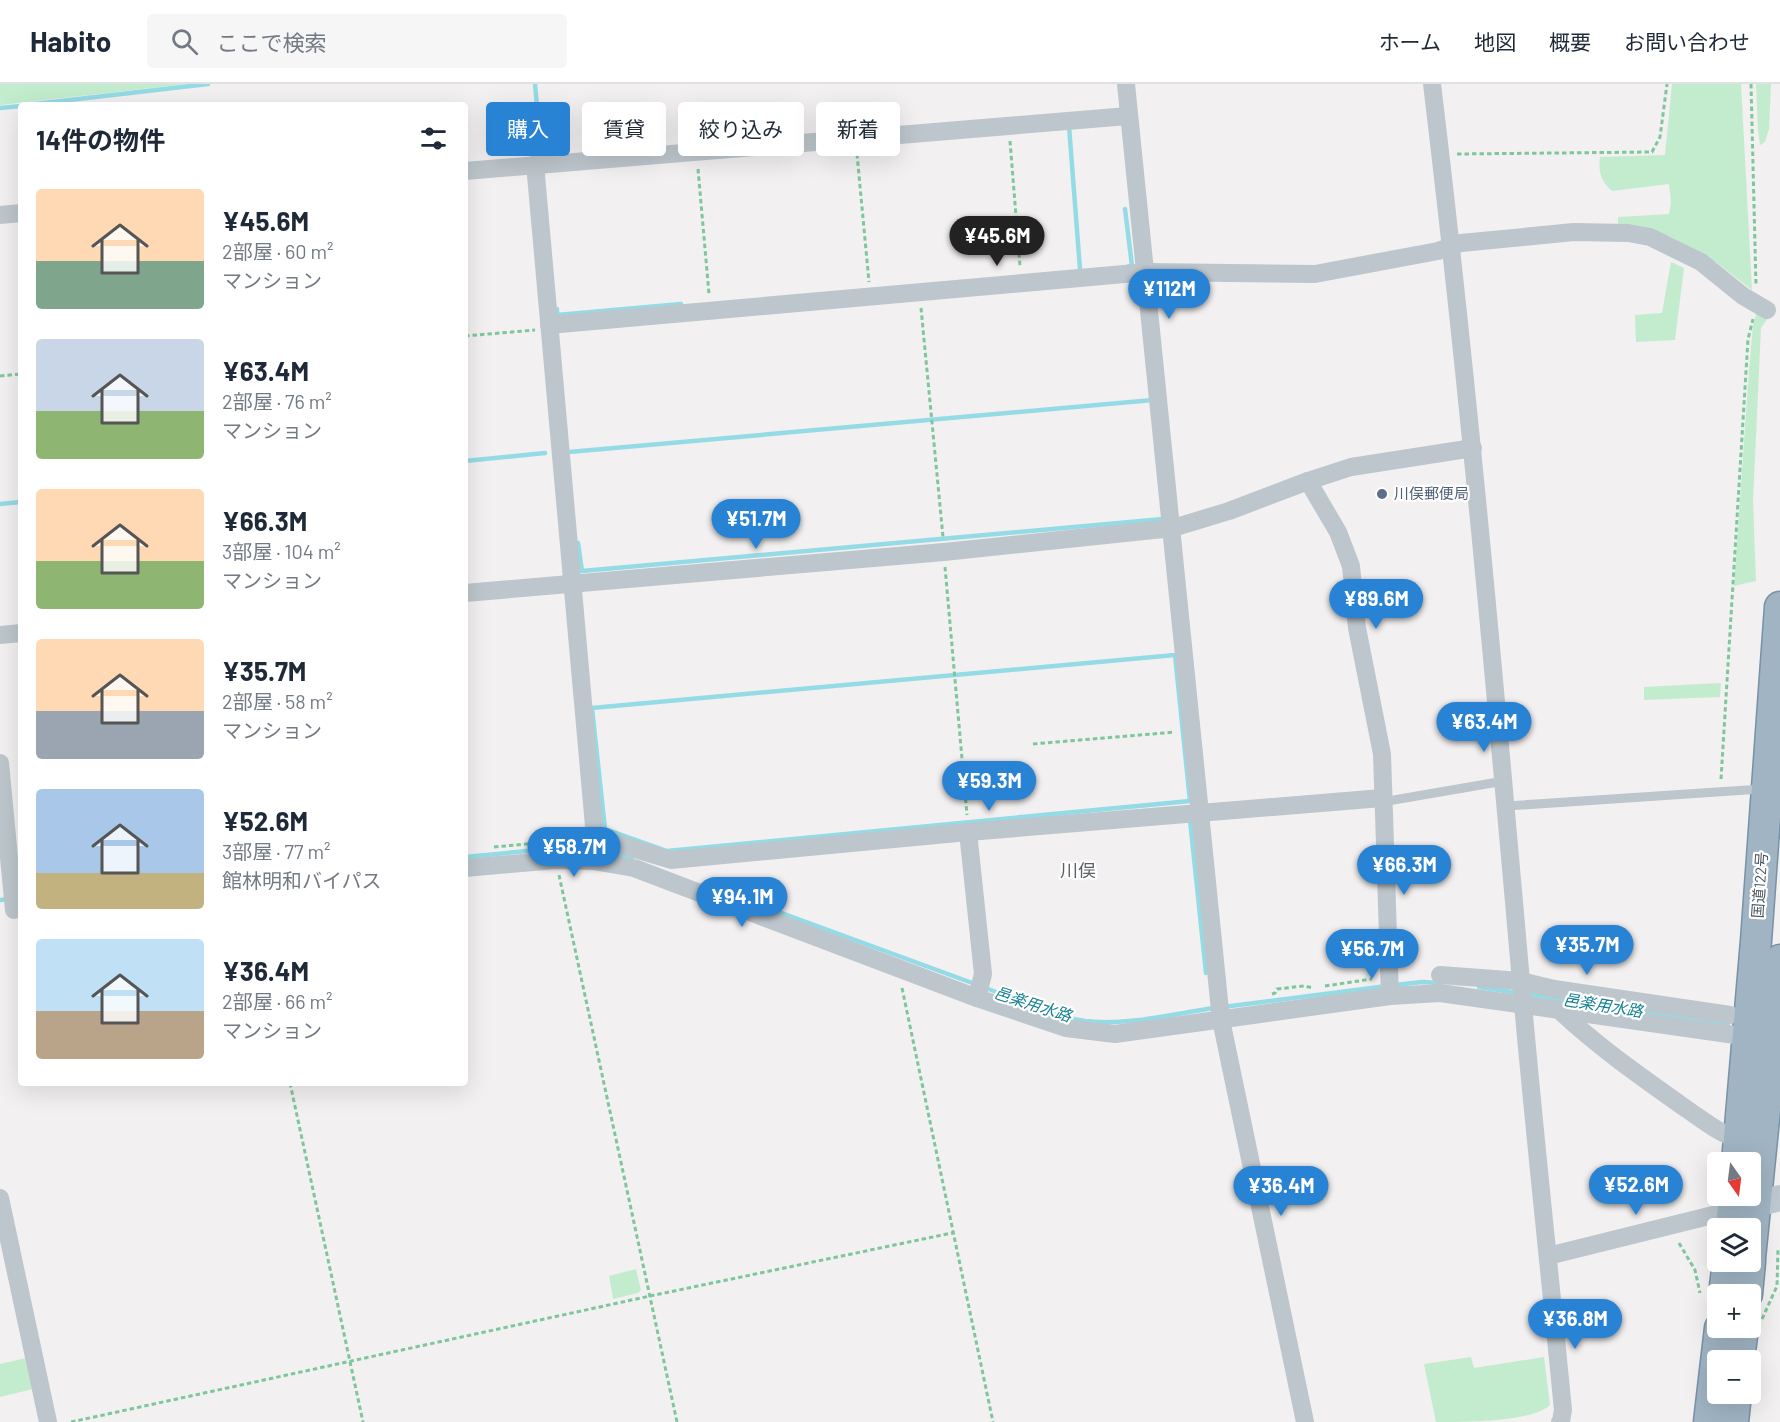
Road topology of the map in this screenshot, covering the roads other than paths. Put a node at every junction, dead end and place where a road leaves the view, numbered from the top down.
1 (1126, 84) edge
2 (1432, 84) edge
3 (1128, 116) junction
4 (535, 164) junction
5 (468, 171) edge
6 (18, 213) edge
7 (0, 215) edge
8 (1451, 247) junction
9 (1146, 272) junction
10 (1762, 307) road end
11 (549, 326) junction
12 (1473, 448) junction
13 (1308, 481) junction
14 (1173, 528) junction
15 (572, 583) junction
16 (468, 593) edge
17 (1780, 607) edge
18 (18, 633) edge
19 (0, 634) edge
20 (0, 763) edge
21 (1504, 781) junction
22 (1767, 789) junction
23 (1382, 800) junction
24 (1507, 806) junction
25 (1201, 812) junction
26 (968, 832) junction
27 (595, 837) junction
28 (593, 861) junction
29 (468, 868) edge
30 (12, 910) edge
31 (1780, 960) edge
32 (1440, 975) dead end
33 (1521, 981) junction
34 (1390, 996) junction
35 (978, 998) junction
36 (1523, 1004) junction
37 (1559, 1010) junction
38 (1221, 1020) junction
39 (1758, 1033) edge
40 (1738, 1151) edge
41 (0, 1198) edge
42 (1747, 1207) edge
43 (1548, 1256) junction
44 (1719, 1338) edge
45 (1735, 1404) edge
46 (48, 1422) edge
47 (1305, 1422) edge
48 (1561, 1422) edge
49 (1709, 1422) edge
50 (1733, 1422) edge

1 - 3 street
2 - 8 street
3 - 4 street
3 - 9 street
4 - 5 street
4 - 11 street
6 - 7 street
8 - 9 street
8 - 10 street
8 - 12 street
9 - 11 street
9 - 14 street
11 - 15 street
12 - 13 street
12 - 21 street
13 - 14 street
13 - 23 street
14 - 15 street
14 - 25 street
15 - 16 street
15 - 27 street
17 - 22 highway, 国道122号
18 - 19 street
20 - 30 street
21 - 23 lane
21 - 24 street
22 - 24 lane
22 - 39 highway, 国道122号
23 - 25 street
23 - 34 street
24 - 33 street
25 - 26 street
25 - 38 street
26 - 27 street
26 - 35 street
27 - 28 street
28 - 29 street
28 - 35 street
31 - 39 highway, 国道122号
32 - 33 street
33 - 36 street
33 - 39 street
34 - 36 street
34 - 38 street
35 - 38 street
36 - 37 street
36 - 43 street
37 - 39 street
37 - 40 street
38 - 47 street
39 - 40 highway, 国道122号
39 - 42 highway, 国道122号
41 - 46 street
42 - 43 street
43 - 48 street
44 - 49 highway
45 - 50 highway

